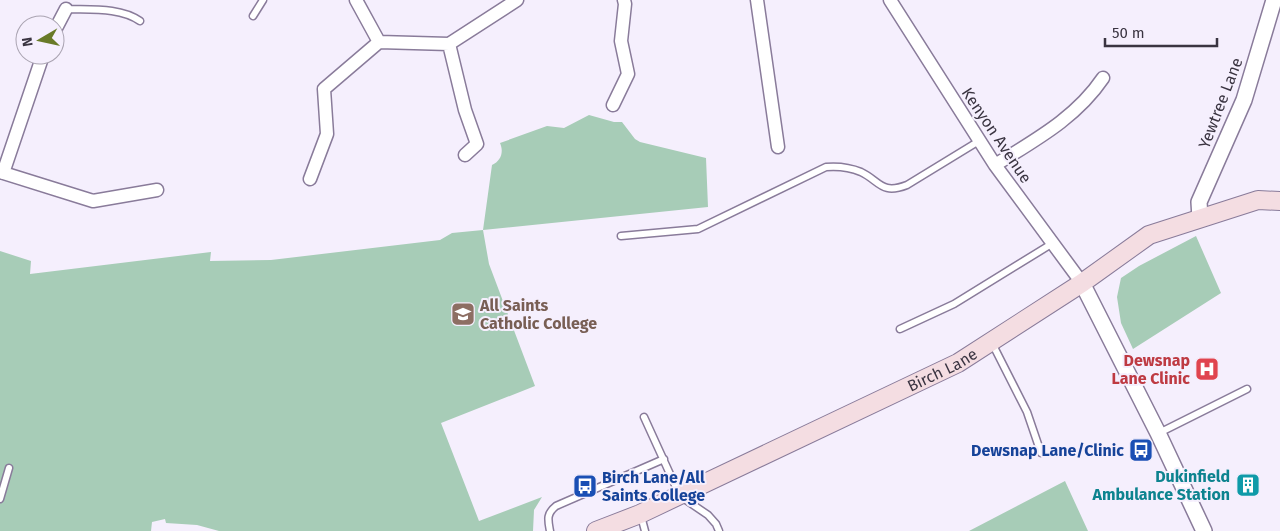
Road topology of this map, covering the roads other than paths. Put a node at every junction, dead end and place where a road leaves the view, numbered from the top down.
1 (264, 0) edge
2 (356, 0) edge
3 (624, 0) edge
4 (757, 0) edge
5 (890, 0) edge
6 (1274, 0) edge
7 (514, 1) edge
8 (66, 8) joint
9 (62, 15) edge
10 (253, 16) dead end
11 (140, 21) dead end
12 (379, 42) junction
13 (449, 44) junction
14 (40, 65) edge
15 (1103, 78) dead end
16 (613, 105) dead end
17 (979, 141) junction
18 (778, 147) dead end
19 (465, 155) dead end
20 (995, 165) junction
21 (2, 173) edge
22 (310, 179) dead end
23 (157, 190) dead end
24 (1280, 201) edge
25 (1200, 218) junction
26 (621, 236) dead end
27 (1054, 244) junction
28 (1082, 283) junction
29 (900, 329) dead end
30 (991, 342) junction
31 (1247, 389) dead end
32 (644, 417) dead end
33 (1158, 433) junction
34 (1041, 453) dead end
35 (664, 460) junction
36 (9, 468) dead end
37 (680, 496) junction
38 (0, 499) edge
39 (643, 523) edge
40 (550, 531) edge
41 (596, 531) edge
42 (719, 531) edge
43 (1204, 531) edge

1 - 10 lane
2 - 12 street
3 - 16 street
4 - 18 street
5 - 17 street, Kenyon Avenue
6 - 25 street, Yewtree Lane
7 - 13 street
8 - 9 street
8 - 11 lane
12 - 13 street
12 - 22 street
13 - 19 street
14 - 21 street
15 - 20 street
17 - 20 street, Kenyon Avenue
17 - 26 lane
20 - 27 street, Kenyon Avenue
21 - 23 street
24 - 25 main road, Birch Lane
25 - 28 main road, Birch Lane
27 - 28 street, Kenyon Avenue
27 - 29 lane
28 - 30 main road, Birch Lane
28 - 33 street
30 - 34 lane
30 - 37 main road, Birch Lane
31 - 33 lane
32 - 35 lane
33 - 43 street
35 - 37 lane
35 - 40 lane
36 - 38 lane
37 - 39 main road, Birch Lane
37 - 42 lane
39 - 41 main road, Birch Lane

